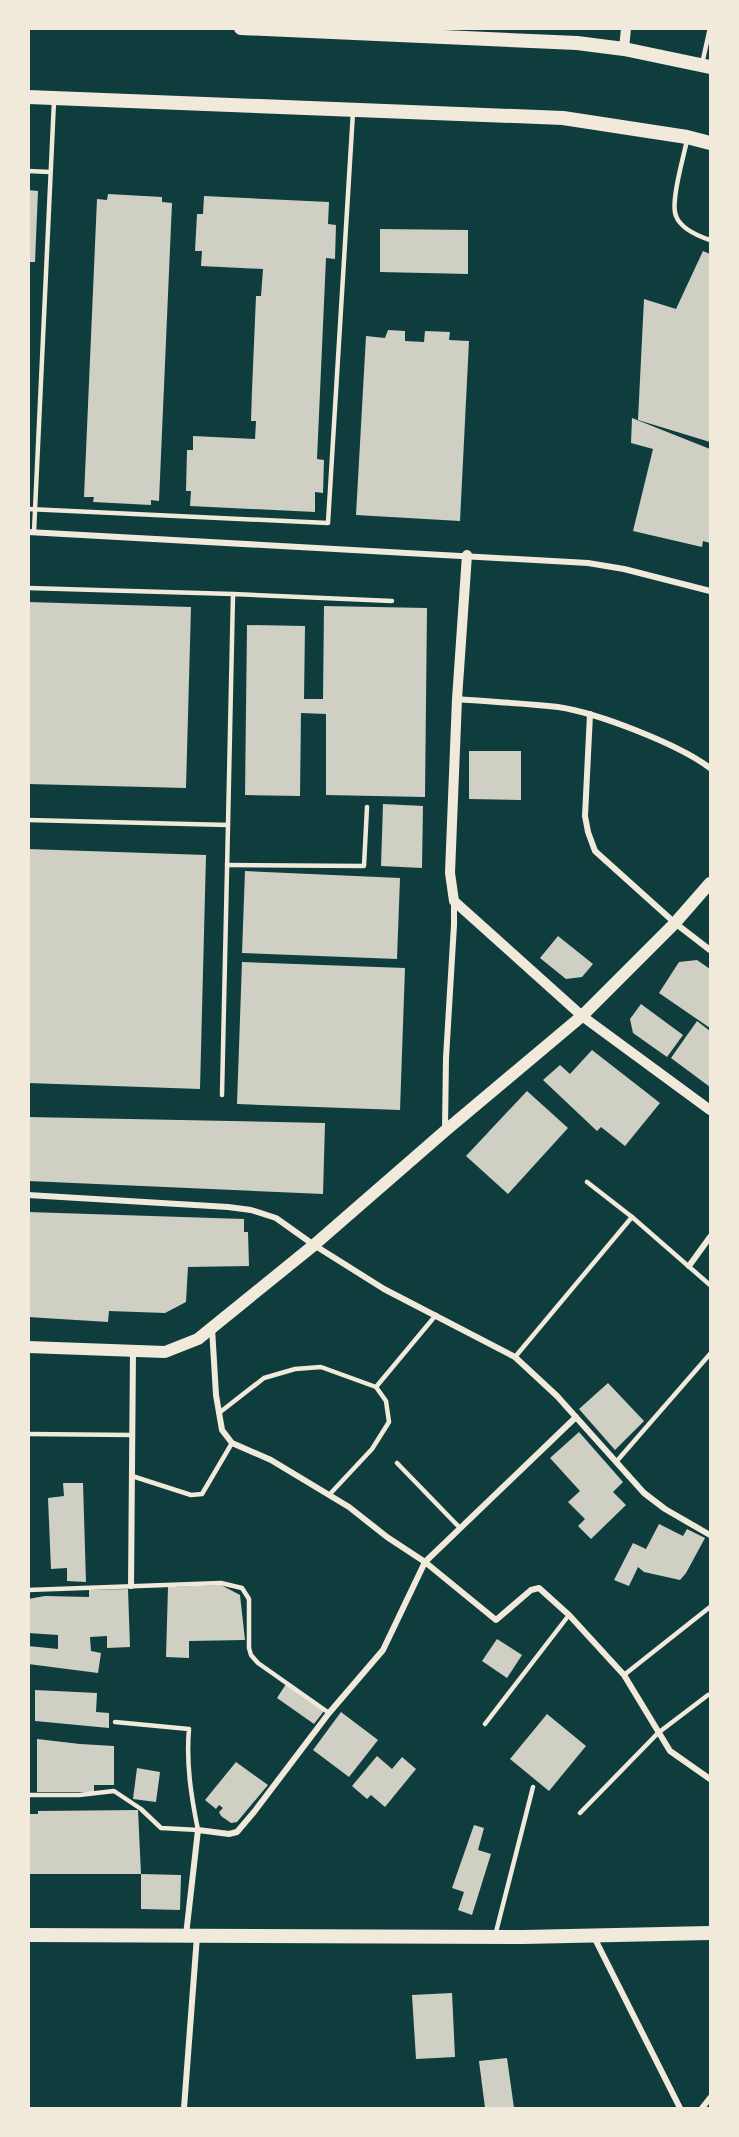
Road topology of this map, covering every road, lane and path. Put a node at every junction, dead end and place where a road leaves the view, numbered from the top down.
1 (241, 28) edge
2 (626, 28) edge
3 (710, 28) edge
4 (328, 30) edge
5 (624, 49) junction
6 (706, 66) edge
7 (28, 97) edge
8 (54, 98) junction
9 (353, 108) junction
10 (687, 137) junction
11 (711, 142) edge
12 (28, 171) edge
13 (51, 172) junction
14 (711, 240) edge
15 (28, 509) edge
16 (35, 509) junction
17 (31, 532) edge
18 (467, 555) junction
19 (28, 588) edge
20 (711, 591) edge
21 (232, 594) junction
22 (392, 601) dead end
23 (458, 699) junction
24 (590, 714) junction
25 (711, 768) edge
26 (367, 807) dead end
27 (28, 820) edge
28 (228, 825) junction
29 (227, 865) junction
30 (711, 883) edge
31 (454, 901) junction
32 (675, 923) junction
33 (711, 950) edge
34 (582, 1016) junction
35 (222, 1095) dead end
36 (711, 1110) edge
37 (446, 1131) junction
38 (587, 1182) dead end
39 (28, 1195) edge
40 (632, 1216) junction
41 (711, 1237) edge
42 (314, 1245) junction
43 (689, 1266) junction
44 (711, 1285) edge
45 (436, 1315) junction
46 (212, 1327) junction
47 (28, 1347) edge
48 (133, 1351) junction
49 (711, 1354) edge
50 (515, 1357) junction
51 (376, 1387) junction
52 (219, 1413) junction
53 (576, 1417) junction
54 (28, 1434) edge
55 (132, 1434) junction
56 (232, 1443) junction
57 (616, 1462) junction
58 (397, 1463) dead end
59 (132, 1476) junction
60 (329, 1495) junction
61 (460, 1528) junction
62 (711, 1535) edge
63 (425, 1562) junction
64 (131, 1586) junction
65 (28, 1590) edge
66 (711, 1607) edge
67 (569, 1615) junction
68 (624, 1675) junction
69 (708, 1695) dead end
70 (330, 1713) junction
71 (115, 1722) dead end
72 (484, 1724) dead end
73 (658, 1732) junction
74 (711, 1779) edge
75 (533, 1787) dead end
76 (28, 1795) edge
77 (580, 1813) dead end
78 (198, 1830) junction
79 (711, 1933) edge
80 (28, 1935) edge
81 (592, 1935) junction
82 (191, 1936) junction
83 (495, 1936) junction
84 (711, 2098) edge
85 (184, 2109) edge
86 (680, 2109) edge
87 (702, 2109) edge

1 - 4 main road
2 - 5 street
3 - 6 lane
4 - 5 main road
5 - 6 main road
7 - 8 main road
8 - 9 main road
8 - 13 lane
9 - 10 main road
9 - 16 lane
10 - 11 main road
10 - 14 lane
12 - 13 lane
13 - 16 lane
15 - 16 lane
16 - 17 lane
17 - 18 street
18 - 20 street
18 - 23 street
19 - 21 lane
21 - 22 lane
21 - 28 lane
23 - 24 street
23 - 31 street
24 - 25 street
24 - 32 street
26 - 29 lane
27 - 28 lane
28 - 29 lane
29 - 35 lane
30 - 32 main road
31 - 34 street
31 - 37 street
32 - 33 street
32 - 34 main road
34 - 36 street
34 - 37 main road
37 - 42 main road
38 - 40 lane
39 - 42 street
40 - 43 lane
40 - 50 lane
41 - 43 street
42 - 45 street
42 - 46 main road
43 - 44 lane
45 - 50 street
45 - 51 lane
46 - 48 main road
46 - 52 street
47 - 48 main road
48 - 55 street
49 - 57 lane
50 - 53 street
51 - 52 lane
51 - 60 lane
52 - 56 street
53 - 57 street
53 - 61 street
54 - 55 lane
55 - 59 street
56 - 59 lane
56 - 60 street
57 - 62 street
58 - 61 lane
59 - 64 street
60 - 63 street
61 - 63 street
63 - 67 street
63 - 70 street
64 - 65 lane
64 - 70 lane
66 - 68 lane
67 - 68 street
67 - 72 lane
68 - 73 street
69 - 73 lane
70 - 78 street
71 - 78 lane
73 - 74 street
73 - 77 lane
75 - 83 lane
76 - 78 lane
78 - 82 street
79 - 81 main road
80 - 82 main road
81 - 83 main road
81 - 86 street
82 - 83 main road
82 - 85 street
84 - 87 street

